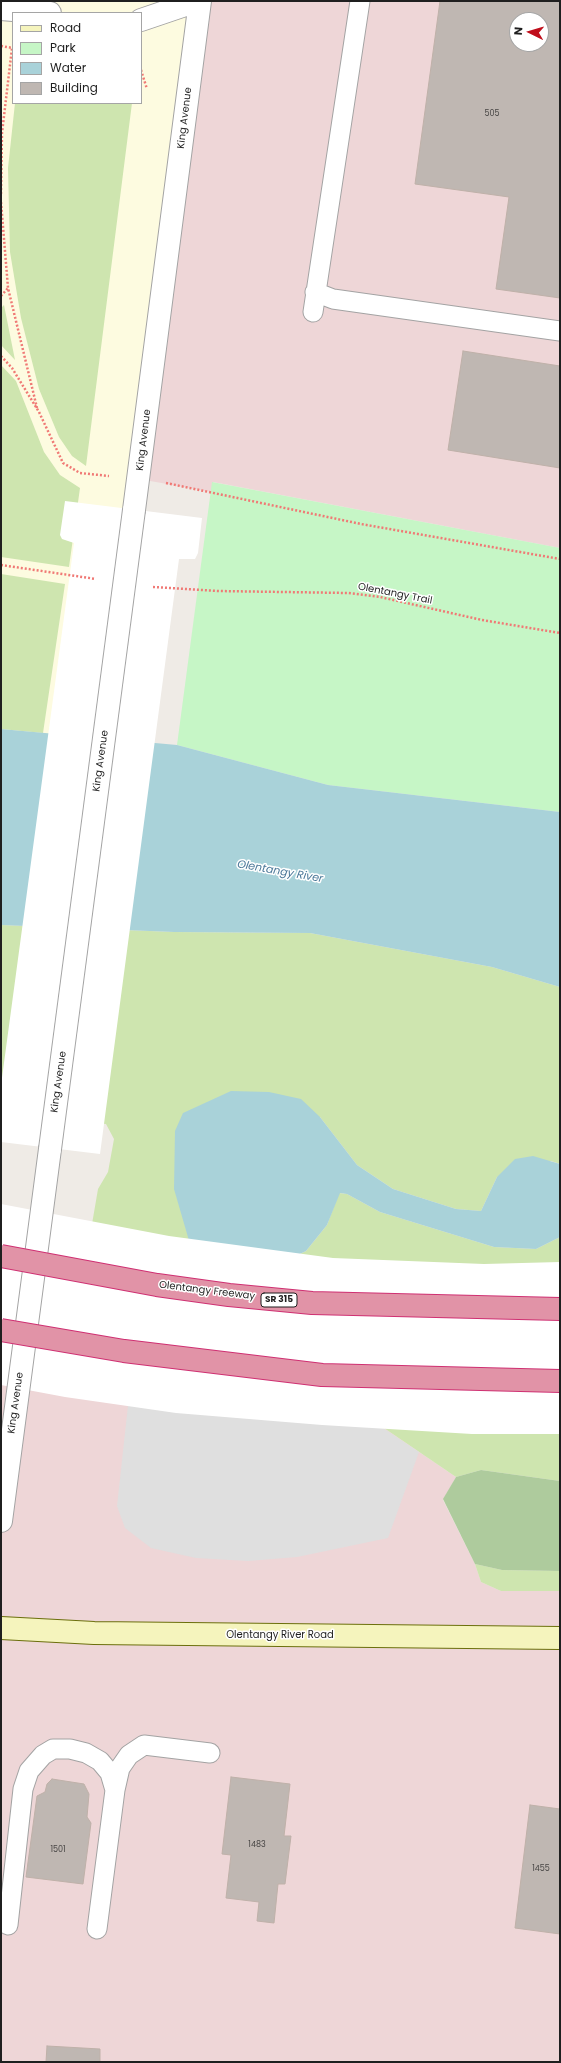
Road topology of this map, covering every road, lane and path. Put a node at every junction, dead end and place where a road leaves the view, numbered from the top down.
1 (198, 1) edge
2 (360, 1) edge
3 (1, 9) edge
4 (38, 12) edge
5 (142, 20) edge
6 (1, 46) edge
7 (12, 48) edge
8 (142, 73) edge
9 (147, 89) dead end
10 (1, 194) edge
11 (1, 202) edge
12 (8, 288) junction
13 (315, 292) junction
14 (1, 296) edge
15 (313, 312) dead end
16 (560, 331) edge
17 (1, 356) edge
18 (39, 412) junction
19 (139, 479) junction
20 (560, 559) edge
21 (1, 564) edge
22 (71, 575) dead end
23 (177, 589) dead end
24 (560, 633) edge
25 (1, 1256) edge
26 (560, 1309) edge
27 (1, 1330) edge
28 (560, 1381) edge
29 (1, 1521) edge
30 (1, 1628) edge
31 (560, 1638) edge
32 (210, 1753) dead end
33 (115, 1790) junction
34 (8, 1925) dead end
35 (97, 1929) dead end

1 - 5 street
1 - 19 street, King Avenue
2 - 13 lane
3 - 4 street
6 - 7 path
7 - 10 path
8 - 9 path
11 - 12 path
12 - 14 path
12 - 18 path
13 - 15 lane
13 - 16 lane
17 - 18 path
18 - 19 path
19 - 20 path
19 - 29 street, King Avenue, bridge
21 - 22 path
23 - 24 path, Olentangy Trail
25 - 26 highway, Olentangy Freeway / SR 315, bridge
27 - 28 highway, bridge
30 - 31 main road, Olentangy River Road
32 - 33 lane
33 - 34 lane
33 - 35 lane

